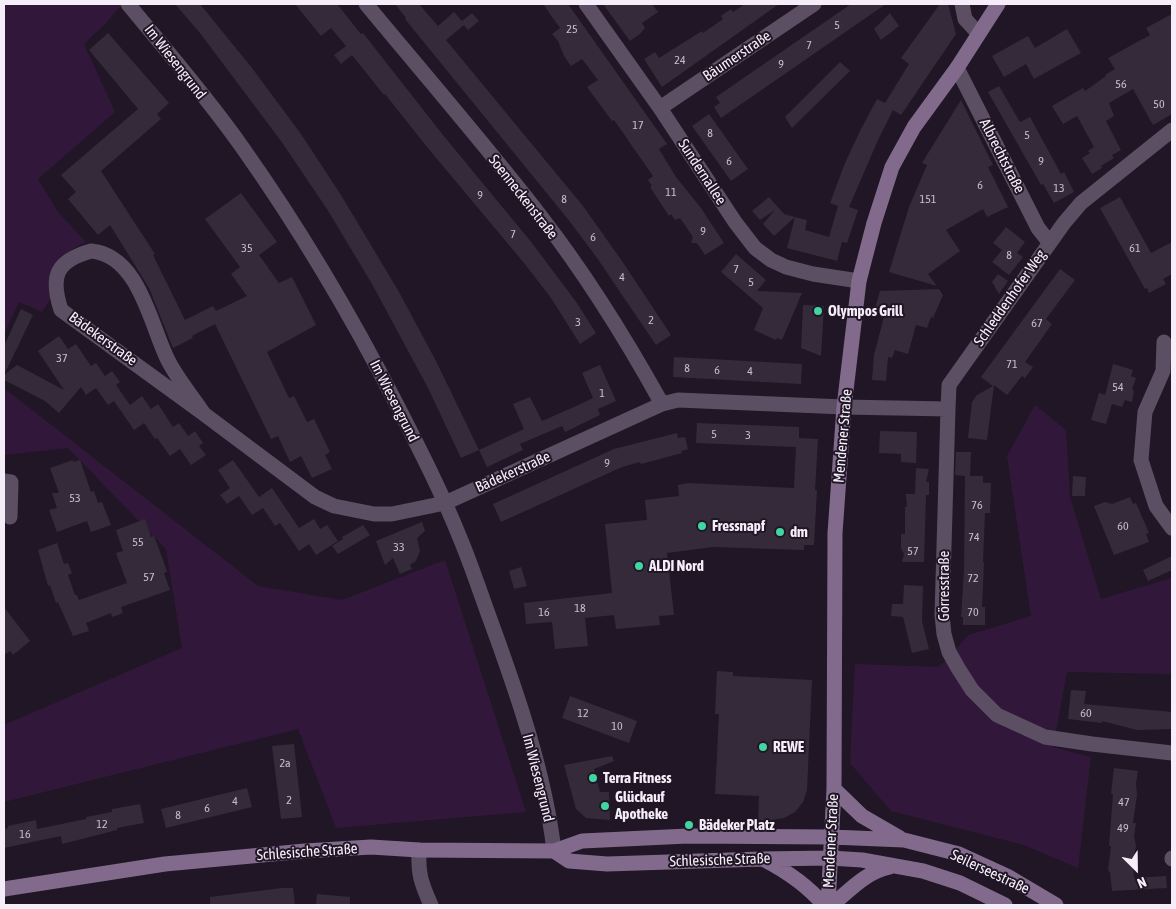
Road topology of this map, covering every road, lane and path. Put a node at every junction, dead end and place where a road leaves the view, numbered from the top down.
1 (128, 4) edge
2 (366, 4) edge
3 (586, 4) edge
4 (814, 4) edge
5 (962, 4) edge
6 (998, 4) edge
7 (798, 8) edge
8 (978, 33) junction
9 (957, 68) junction
10 (660, 108) junction
11 (1172, 130) edge
12 (1049, 242) junction
13 (859, 281) junction
14 (1164, 342) dead end
15 (662, 404) junction
16 (844, 407) junction
17 (948, 409) junction
18 (204, 414) junction
19 (4, 480) edge
20 (445, 503) junction
21 (10, 518) dead end
22 (1172, 528) edge
23 (1172, 754) edge
24 (834, 789) junction
25 (831, 837) junction
26 (904, 840) junction
27 (419, 850) junction
28 (554, 851) junction
29 (761, 858) junction
30 (830, 858) junction
31 (897, 865) junction
32 (63, 881) junction
33 (4, 889) edge
34 (4, 896) edge
35 (431, 905) edge
36 (826, 905) edge
37 (832, 905) edge
38 (1005, 905) edge
39 (1056, 905) edge

1 - 20 street, Im Wiesengrund
2 - 15 street, Soenneckenstraße
3 - 10 street, Sundernallee
4 - 7 street, Bäumerstraße
5 - 8 street
6 - 8 main road, Mendener Straße
7 - 10 street, Bäumerstraße
8 - 9 main road, Mendener Straße
9 - 12 street, Albrechtstraße
9 - 13 main road, Mendener Straße
10 - 13 street, Sundernallee
11 - 12 street, Schleddenhofer Weg
12 - 17 street, Schleddenhofer Weg
13 - 16 main road, Mendener Straße
14 - 22 street
15 - 16 street, Bädekerstraße
15 - 20 street, Bädekerstraße
16 - 17 street
16 - 24 main road, Mendener Straße
17 - 23 street, Görresstraße
18 - 18 street, Bädekerstraße
18 - 20 street, Bädekerstraße
19 - 21 street
20 - 28 street, Im Wiesengrund
24 - 25 main road, Mendener Straße
24 - 26 main road
25 - 26 main road, Seilerseestraße
25 - 28 main road, Schlesische Straße
25 - 30 main road, Mendener Straße
26 - 39 main road, Seilerseestraße
27 - 28 main road, Schlesische Straße
27 - 32 main road, Schlesische Straße
27 - 35 street
28 - 29 main road, Schlesische Straße
29 - 30 main road, Schlesische Straße
29 - 36 main road
30 - 31 main road, Seilerseestraße
30 - 36 main road, Mendener Straße
31 - 37 main road
31 - 38 main road, Seilerseestraße
32 - 33 main road, Schlesische Straße
32 - 34 main road, Schlesische Straße

